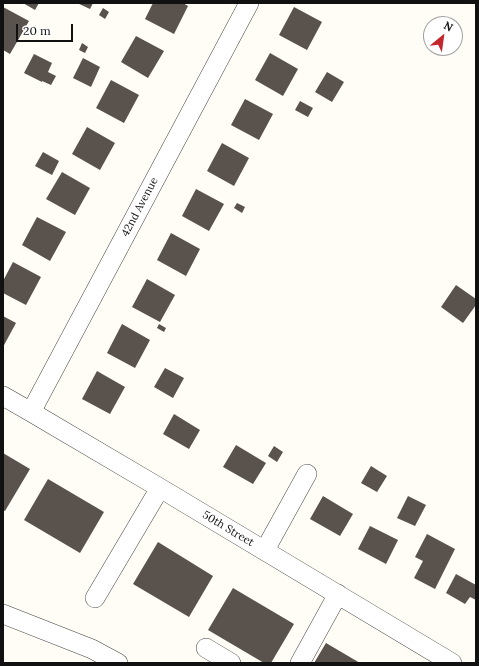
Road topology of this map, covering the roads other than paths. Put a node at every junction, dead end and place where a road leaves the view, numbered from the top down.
1 (249, 3) edge
2 (3, 396) edge
3 (30, 412) junction
4 (307, 474) dead end
5 (160, 488) junction
6 (265, 550) junction
7 (338, 594) junction
8 (95, 598) dead end
9 (3, 614) edge
10 (206, 648) dead end
11 (118, 663) edge
12 (231, 663) edge
13 (300, 663) edge
14 (452, 663) edge

1 - 3 street, 42nd Avenue
2 - 3 street, 50th Street
3 - 5 street, 50th Street
4 - 6 street
5 - 6 street, 50th Street
5 - 8 street
6 - 7 street, 50th Street
7 - 13 street
7 - 14 street, 50th Street
9 - 11 street
10 - 12 street

